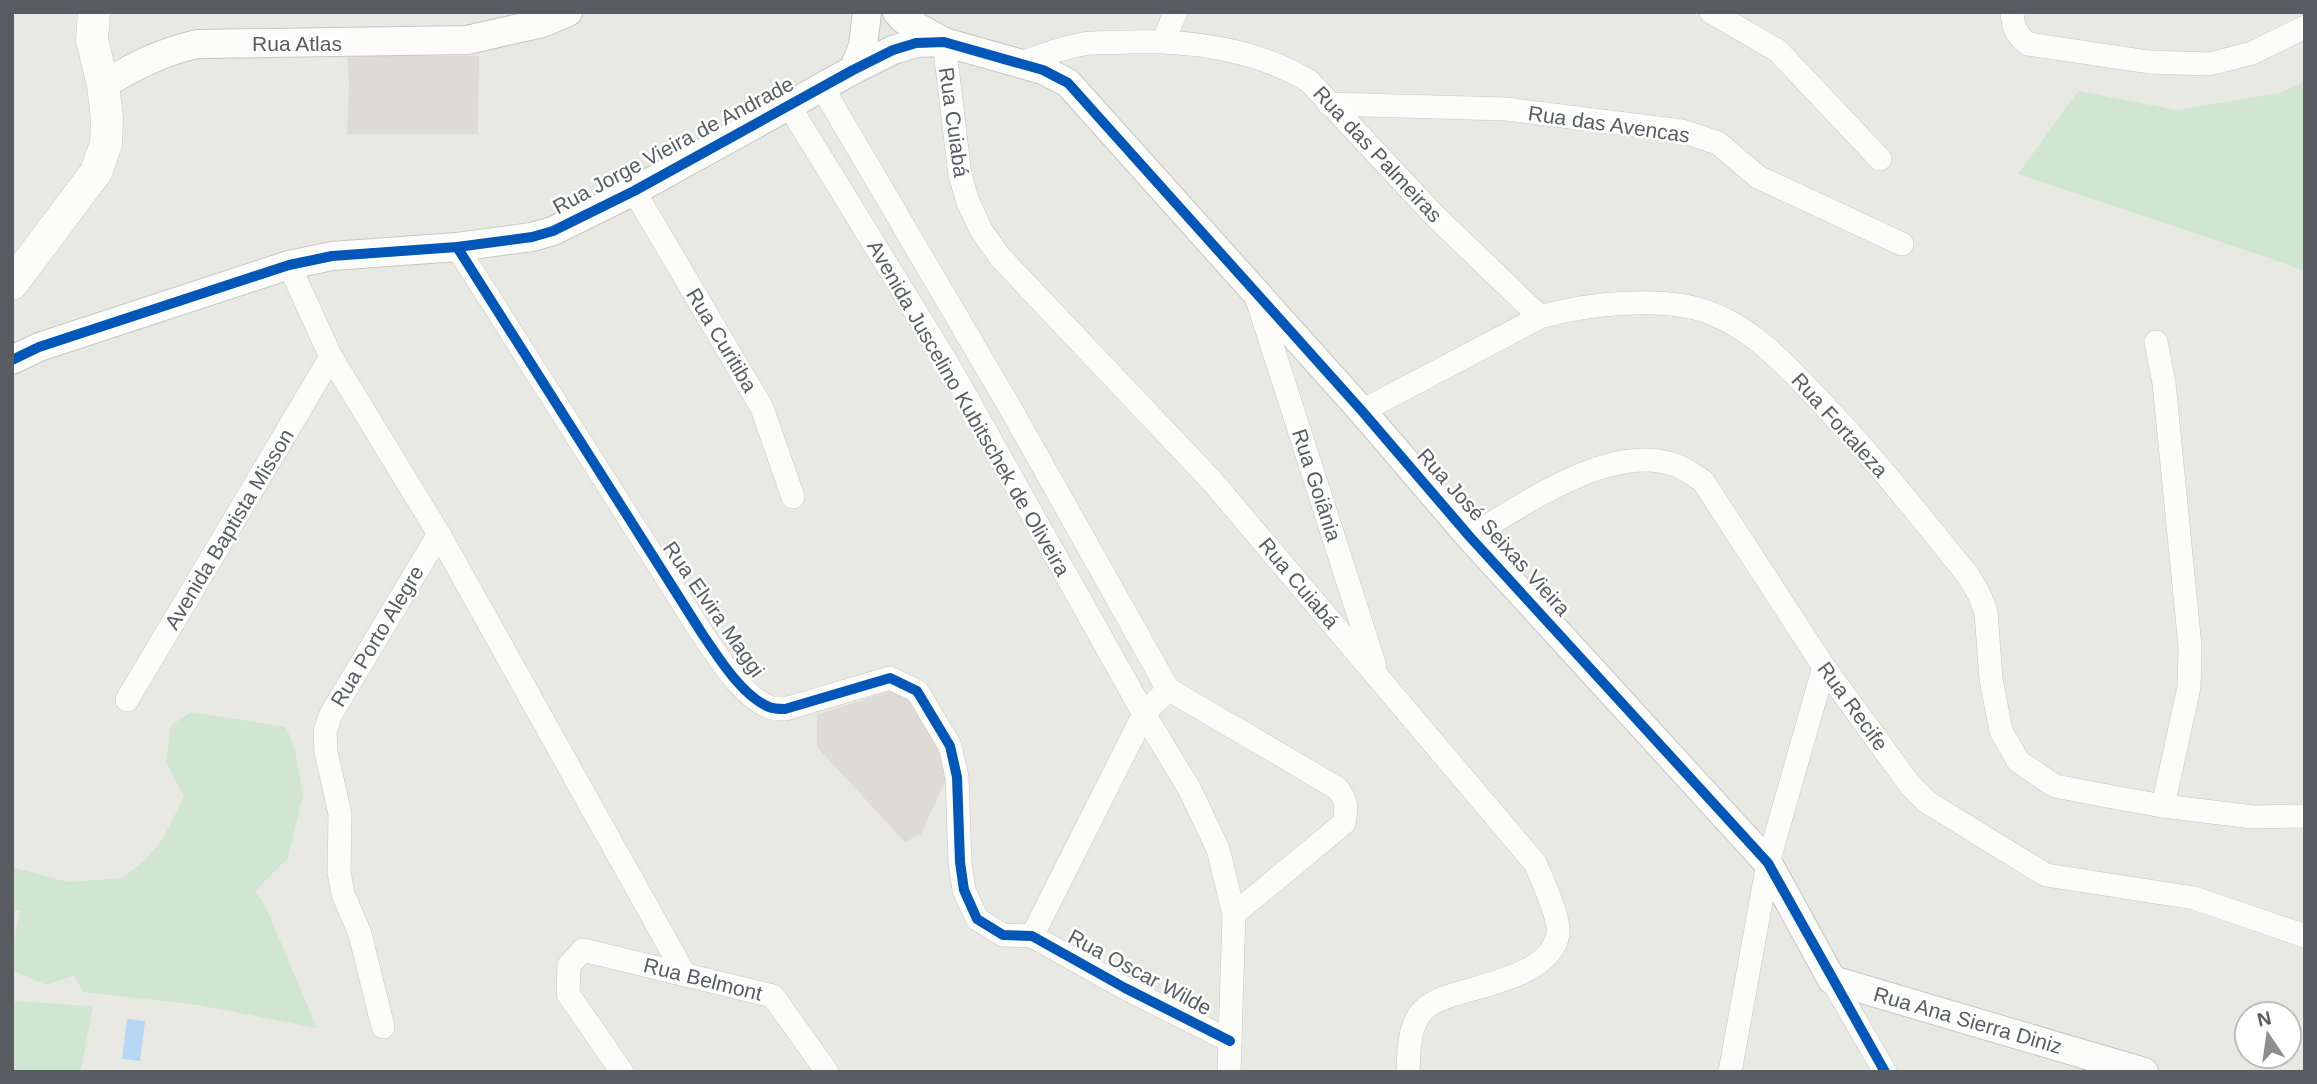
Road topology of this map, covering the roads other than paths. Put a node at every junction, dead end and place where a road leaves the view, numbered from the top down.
1 (94, 12) edge
2 (568, 12) edge
3 (867, 12) edge
4 (897, 12) edge
5 (1176, 12) edge
6 (1711, 12) edge
7 (2012, 12) edge
8 (2305, 27) edge
9 (1163, 41) junction
10 (944, 42) junction
11 (1021, 63) junction
12 (853, 70) junction
13 (103, 85) junction
14 (822, 87) junction
15 (788, 104) junction
16 (1329, 104) junction
17 (1880, 159) dead end
18 (634, 191) junction
19 (1902, 244) dead end
20 (457, 247) junction
21 (289, 265) junction
22 (12, 284) edge
23 (1255, 293) junction
24 (1540, 317) junction
25 (2156, 342) dead end
26 (975, 348) junction
27 (331, 357) junction
28 (12, 360) edge
29 (949, 366) junction
30 (1362, 411) junction
31 (793, 497) dead end
32 (439, 534) junction
33 (1470, 537) junction
34 (1824, 667) junction
35 (1379, 677) junction
36 (1168, 689) junction
37 (127, 700) dead end
38 (1144, 714) junction
39 (2162, 806) junction
40 (2305, 816) edge
41 (1768, 863) junction
42 (1234, 914) junction
43 (1032, 936) junction
44 (2305, 936) edge
45 (684, 973) junction
46 (1832, 980) junction
47 (383, 1027) dead end
48 (1230, 1041) junction
49 (622, 1072) edge
50 (827, 1072) edge
51 (1229, 1072) edge
52 (1408, 1072) edge
53 (1730, 1072) edge
54 (1885, 1072) edge
55 (2144, 1072) edge

1 - 13 main road
2 - 13 street, Rua Atlas
3 - 12 street
4 - 10 street
5 - 9 street
6 - 17 street
7 - 8 street
9 - 11 street, Rua das Palmeiras
9 - 16 street, Rua das Palmeiras
10 - 11 street, Rua Jorge Vieira de Andrade
10 - 12 street, Rua Jorge Vieira de Andrade
10 - 35 street, Rua Cuiabá
11 - 23 street, Rua José Seixas Vieira
12 - 14 street, Rua Jorge Vieira de Andrade
13 - 22 main road
14 - 15 street, Rua Jorge Vieira de Andrade
14 - 26 street, Avenida Juscelino Kubitschek de Oliveira
15 - 18 street, Rua Jorge Vieira de Andrade
15 - 29 street, Avenida Juscelino Kubitschek de Oliveira
16 - 19 street, Rua das Avencas
16 - 24 street, Rua das Palmeiras
18 - 20 street, Rua Jorge Vieira de Andrade
18 - 31 street, Rua Curitiba
20 - 21 street, Rua Jorge Vieira de Andrade
20 - 43 street, Rua Elvira Maggi
21 - 27 street
21 - 28 street, Rua Jorge Vieira de Andrade
23 - 30 street, Rua José Seixas Vieira
23 - 35 street, Rua Goiânia
24 - 30 street, Rua Fortaleza
24 - 39 street, Rua Fortaleza
25 - 39 street
26 - 29 street
26 - 36 street, Avenida Juscelino Kubitschek de Oliveira
27 - 32 street
27 - 37 street, Avenida Baptista Misson
29 - 38 street, Avenida Juscelino Kubitschek de Oliveira
30 - 33 street, Rua José Seixas Vieira
32 - 45 street
32 - 47 street, Rua Porto Alegre
33 - 34 street, Rua Recife
33 - 41 street, Rua José Seixas Vieira
34 - 41 street
34 - 44 street, Rua Recife
35 - 52 street, Rua Cuiabá
36 - 38 street
36 - 42 street
38 - 42 street, Avenida Juscelino Kubitschek de Oliveira
38 - 43 street
39 - 40 street, Rua Fortaleza
41 - 46 street, Rua José Seixas Vieira
41 - 53 street
42 - 48 street, Avenida Juscelino Kubitschek de Oliveira
43 - 48 street, Rua Oscar Wilde
45 - 49 street, Rua Belmont
45 - 50 street, Rua Belmont
46 - 54 street, Rua José Seixas Vieira
46 - 55 street, Rua Ana Sierra Diniz
48 - 51 street, Avenida Juscelino Kubitschek de Oliveira

